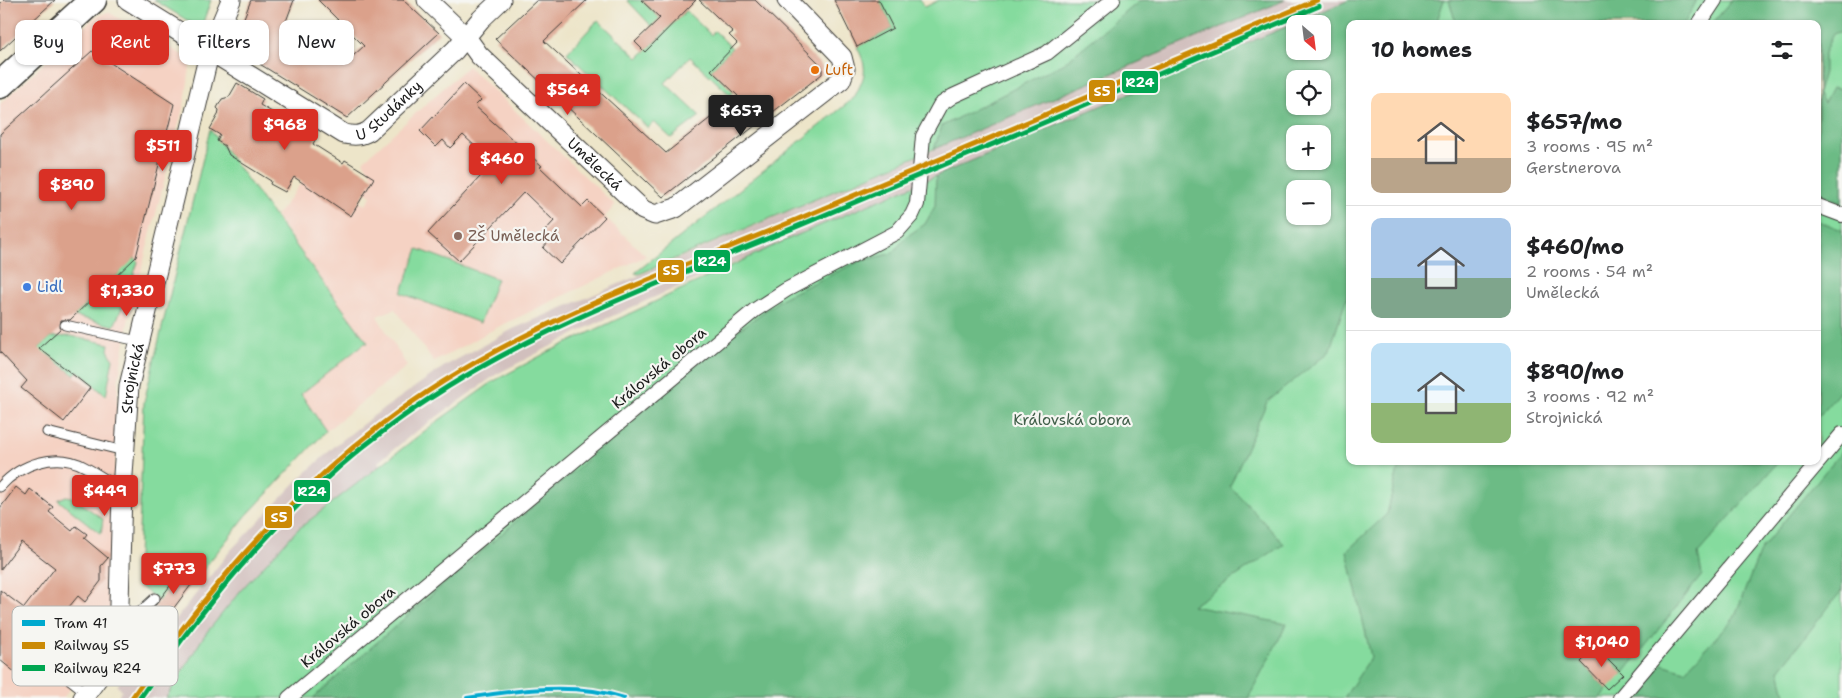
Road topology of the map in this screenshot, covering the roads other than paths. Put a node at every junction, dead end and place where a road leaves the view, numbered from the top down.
1 (93, 0) edge
2 (128, 0) edge
3 (231, 0) edge
4 (428, 0) edge
5 (501, 0) edge
6 (787, 0) edge
7 (1113, 0) edge
8 (1715, 0) edge
9 (223, 20) edge
10 (1702, 20) edge
11 (179, 31) edge
12 (466, 37) junction
13 (206, 65) edge
14 (234, 65) edge
15 (0, 85) edge
16 (1821, 207) edge
17 (1842, 215) edge
18 (107, 285) dead end
19 (149, 302) junction
20 (64, 325) dead end
21 (138, 340) junction
22 (47, 432) dead end
23 (1842, 434) edge
24 (124, 451) junction
25 (1821, 459) edge
26 (1816, 465) edge
27 (0, 488) edge
28 (122, 490) junction
29 (155, 598) dead end
30 (120, 606) edge
31 (146, 606) edge
32 (74, 686) edge
33 (85, 696) edge
34 (289, 698) edge
35 (1620, 698) edge

1 - 15 main road
2 - 11 street, U Studánky
3 - 9 street, Strojnická
4 - 12 street, Umělecká
5 - 12 street, U Studánky
6 - 12 street, Umělecká
7 - 34 street, Královská obora
8 - 10 street
12 - 14 street, U Studánky
13 - 19 street, Strojnická
16 - 17 street
18 - 19 lane
19 - 21 street, Strojnická
20 - 21 lane
21 - 24 street, Strojnická
22 - 24 lane
23 - 25 street
24 - 28 street, Strojnická
26 - 35 street
27 - 28 lane
28 - 30 street, Strojnická
29 - 31 lane
32 - 33 lane

